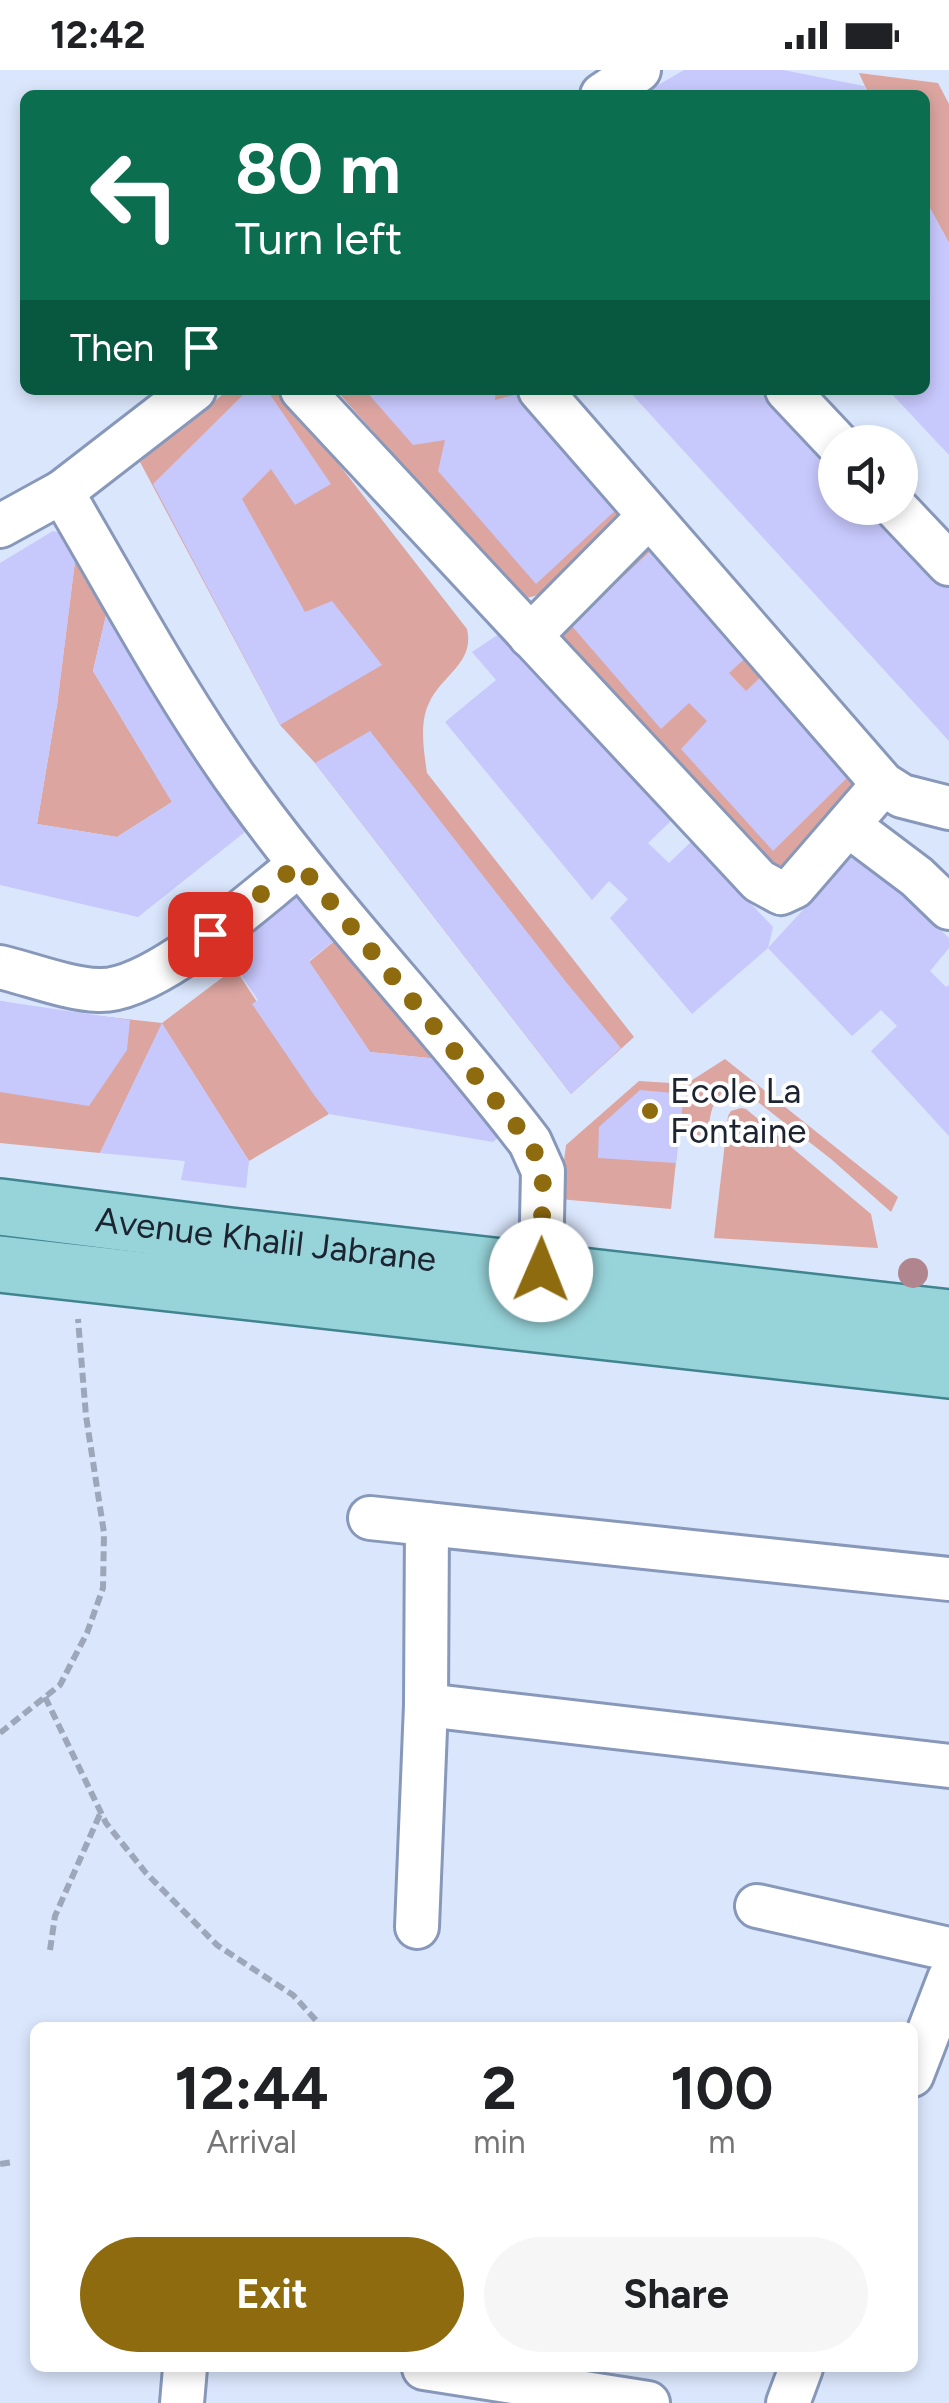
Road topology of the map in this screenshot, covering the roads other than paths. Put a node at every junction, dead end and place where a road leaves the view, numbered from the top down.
1 (639, 70) edge
2 (609, 90) edge
3 (188, 395) edge
4 (307, 395) edge
5 (544, 395) edge
6 (792, 395) edge
7 (820, 425) edge
8 (62, 492) junction
9 (649, 516) junction
10 (912, 525) edge
11 (0, 526) edge
12 (949, 564) edge
13 (530, 636) junction
14 (883, 784) junction
15 (949, 808) edge
16 (848, 825) junction
17 (299, 864) junction
18 (949, 908) edge
19 (0, 967) edge
20 (0, 1207) edge
21 (0, 1264) edge
22 (541, 1270) junction
23 (949, 1318) edge
24 (949, 1370) edge
25 (370, 1518) dead end
26 (427, 1524) junction
27 (949, 1579) edge
28 (426, 1706) junction
29 (949, 1766) edge
30 (757, 1906) dead end
31 (417, 1927) dead end
32 (949, 1948) edge
33 (949, 1979) edge
34 (918, 2059) edge
35 (185, 2372) edge
36 (450, 2372) edge
37 (800, 2372) edge
38 (182, 2403) edge
39 (648, 2403) edge
40 (788, 2403) edge

1 - 2 street
3 - 8 street
4 - 13 street
5 - 9 street
6 - 7 street
8 - 11 street
8 - 17 street
9 - 13 street
9 - 14 street
10 - 12 street
13 - 16 street
14 - 15 street
14 - 16 street
16 - 18 street
17 - 19 street
17 - 22 street
20 - 22 main road, Avenue Khalil Jabrane
21 - 24 main road, Avenue Khalil Jabrane
22 - 23 main road, Avenue Khalil Jabrane
25 - 26 street
26 - 27 street
26 - 28 street
28 - 29 street
28 - 31 street
30 - 32 street
33 - 34 street
35 - 38 street
36 - 39 street
37 - 40 street

